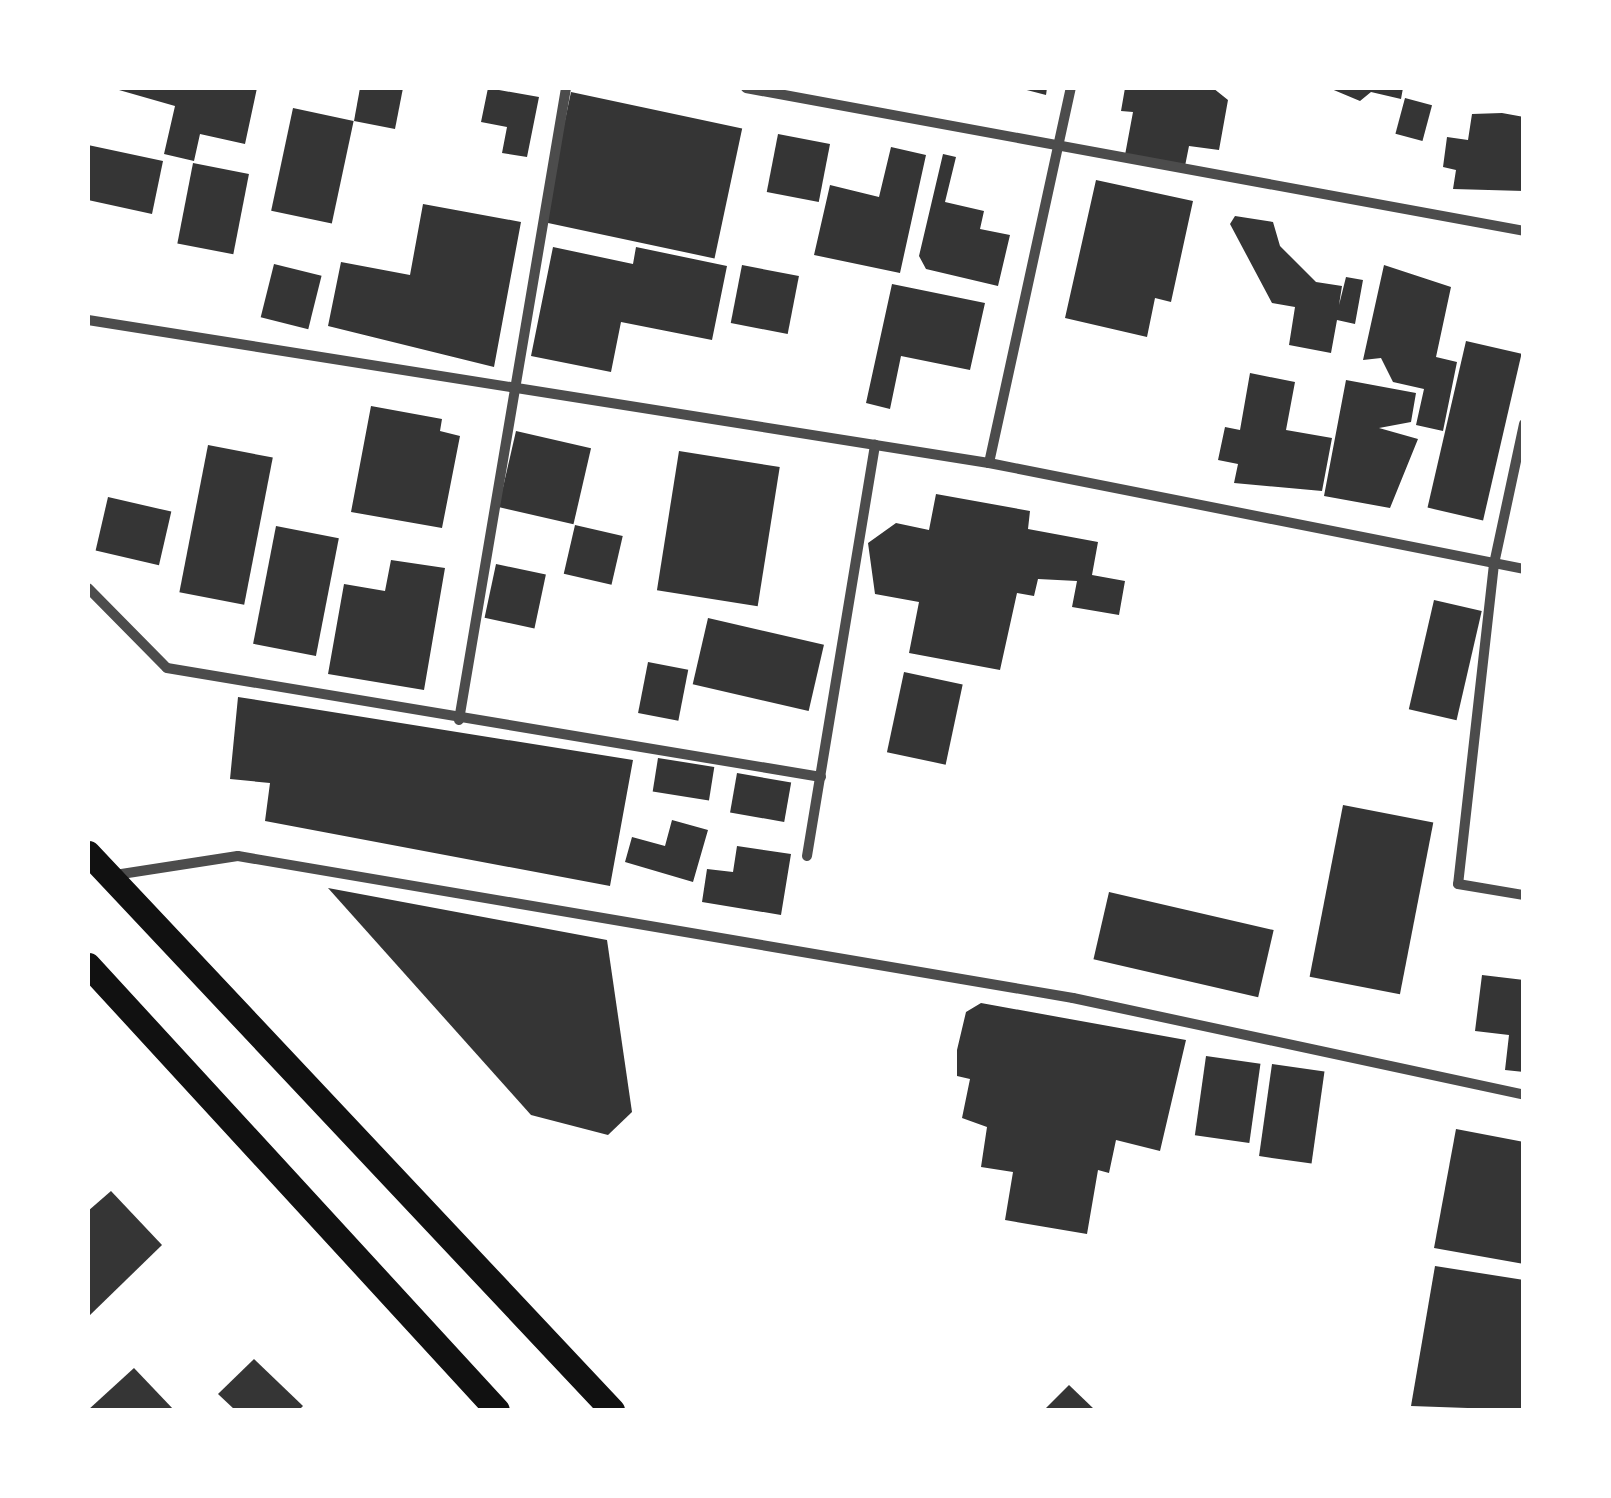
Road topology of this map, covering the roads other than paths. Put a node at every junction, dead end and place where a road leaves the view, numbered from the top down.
1 (566, 88) edge
2 (746, 88) edge
3 (1072, 88) edge
4 (1059, 145) junction
5 (1524, 232) edge
6 (88, 320) edge
7 (510, 387) junction
8 (1524, 424) edge
9 (875, 445) junction
10 (989, 463) junction
11 (1494, 564) junction
12 (1524, 569) edge
13 (88, 588) edge
14 (459, 720) junction
15 (821, 777) junction
16 (88, 853) edge
17 (807, 856) dead end
18 (109, 876) junction
19 (1524, 895) edge
20 (88, 965) edge
21 (1524, 1094) edge
22 (497, 1410) edge
23 (612, 1410) edge

1 - 7 street
2 - 4 street
3 - 4 street
4 - 5 street
4 - 10 street
6 - 7 street
7 - 9 street
7 - 14 street
8 - 11 street
9 - 10 street
9 - 15 street
10 - 11 street
11 - 12 street
11 - 19 street
13 - 14 street
14 - 15 street
15 - 17 street
16 - 18 main road
18 - 21 street
18 - 23 main road
20 - 22 main road

